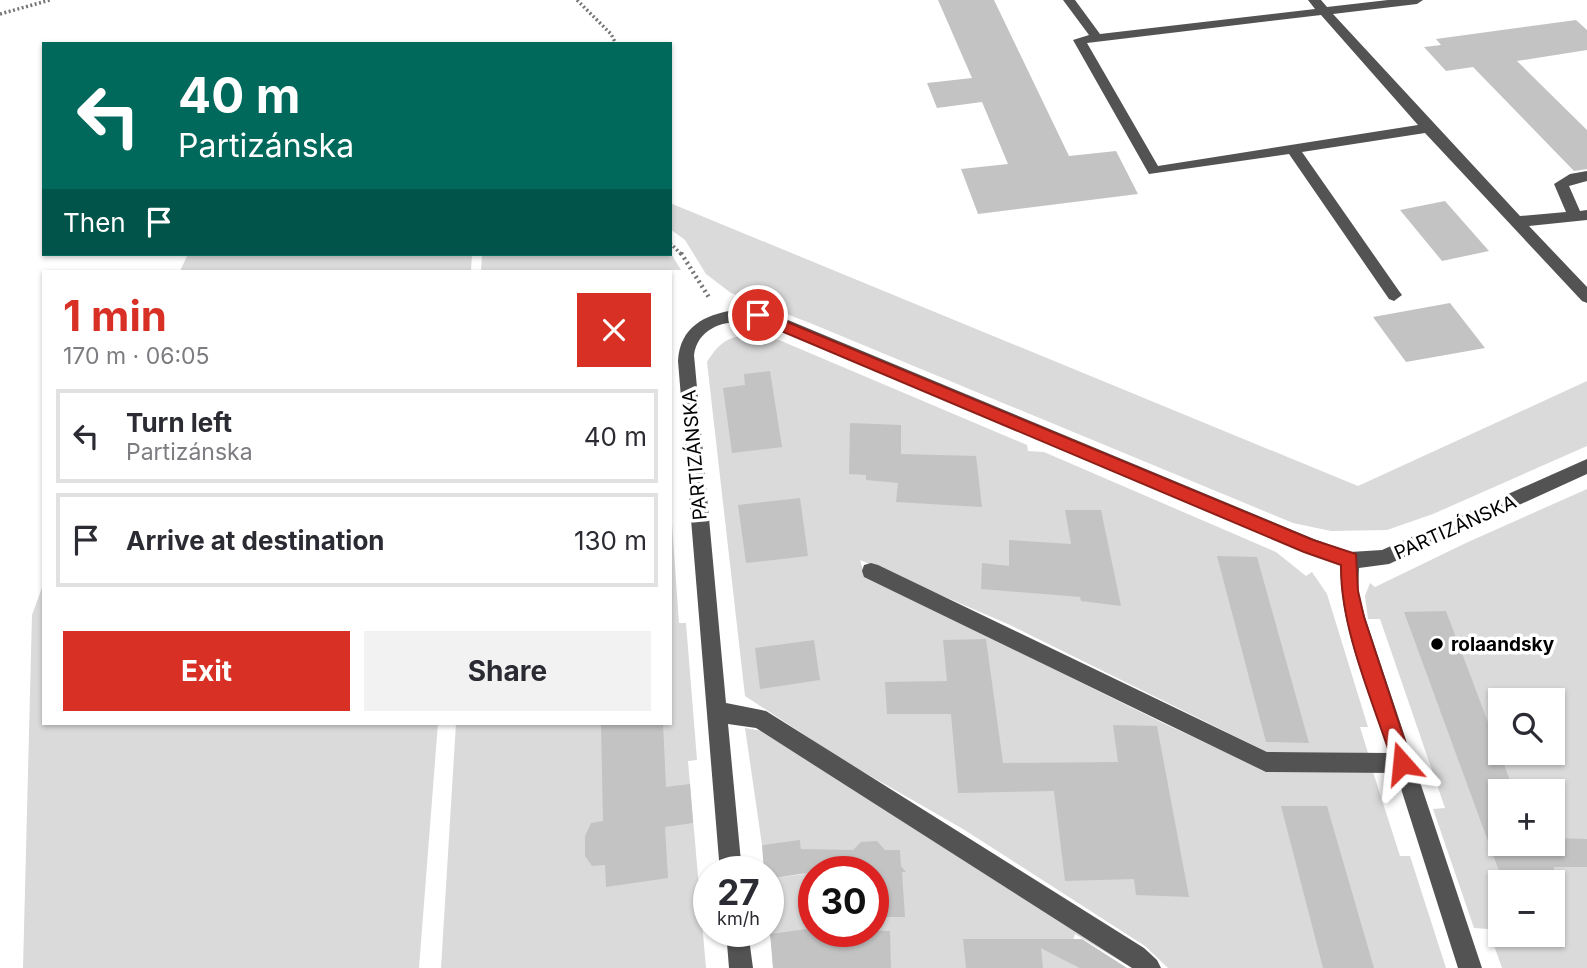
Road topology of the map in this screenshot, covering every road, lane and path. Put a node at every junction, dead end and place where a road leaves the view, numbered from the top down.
1 (50, 0) edge
2 (577, 0) edge
3 (1069, 0) edge
4 (1314, 0) edge
5 (1417, 0) edge
6 (1324, 11) junction
7 (0, 14) edge
8 (1097, 38) junction
9 (615, 42) edge
10 (1428, 128) junction
11 (1292, 149) junction
12 (1587, 176) edge
13 (1581, 216) edge
14 (1516, 222) junction
15 (672, 244) edge
16 (1394, 295) dead end
17 (1587, 297) edge
18 (723, 318) junction
19 (1587, 467) edge
20 (1350, 560) junction
21 (871, 571) dead end
22 (715, 712) junction
23 (1402, 763) junction
24 (729, 856) edge
25 (739, 947) edge
26 (741, 968) edge
27 (1149, 968) edge
28 (1470, 968) edge

1 - 7 path
2 - 9 path
3 - 8 street
4 - 6 street
5 - 6 street
6 - 8 street
6 - 10 street
8 - 11 street
10 - 11 street
10 - 14 street
11 - 16 street
12 - 13 street
13 - 14 street
14 - 17 street
15 - 18 path
18 - 20 street, PARTIZÁNSKA
18 - 22 street, PARTIZÁNSKA
19 - 20 street, PARTIZÁNSKA
20 - 23 street
21 - 23 street
22 - 24 street, PARTIZÁNSKA
22 - 27 street
23 - 28 street
25 - 26 street

